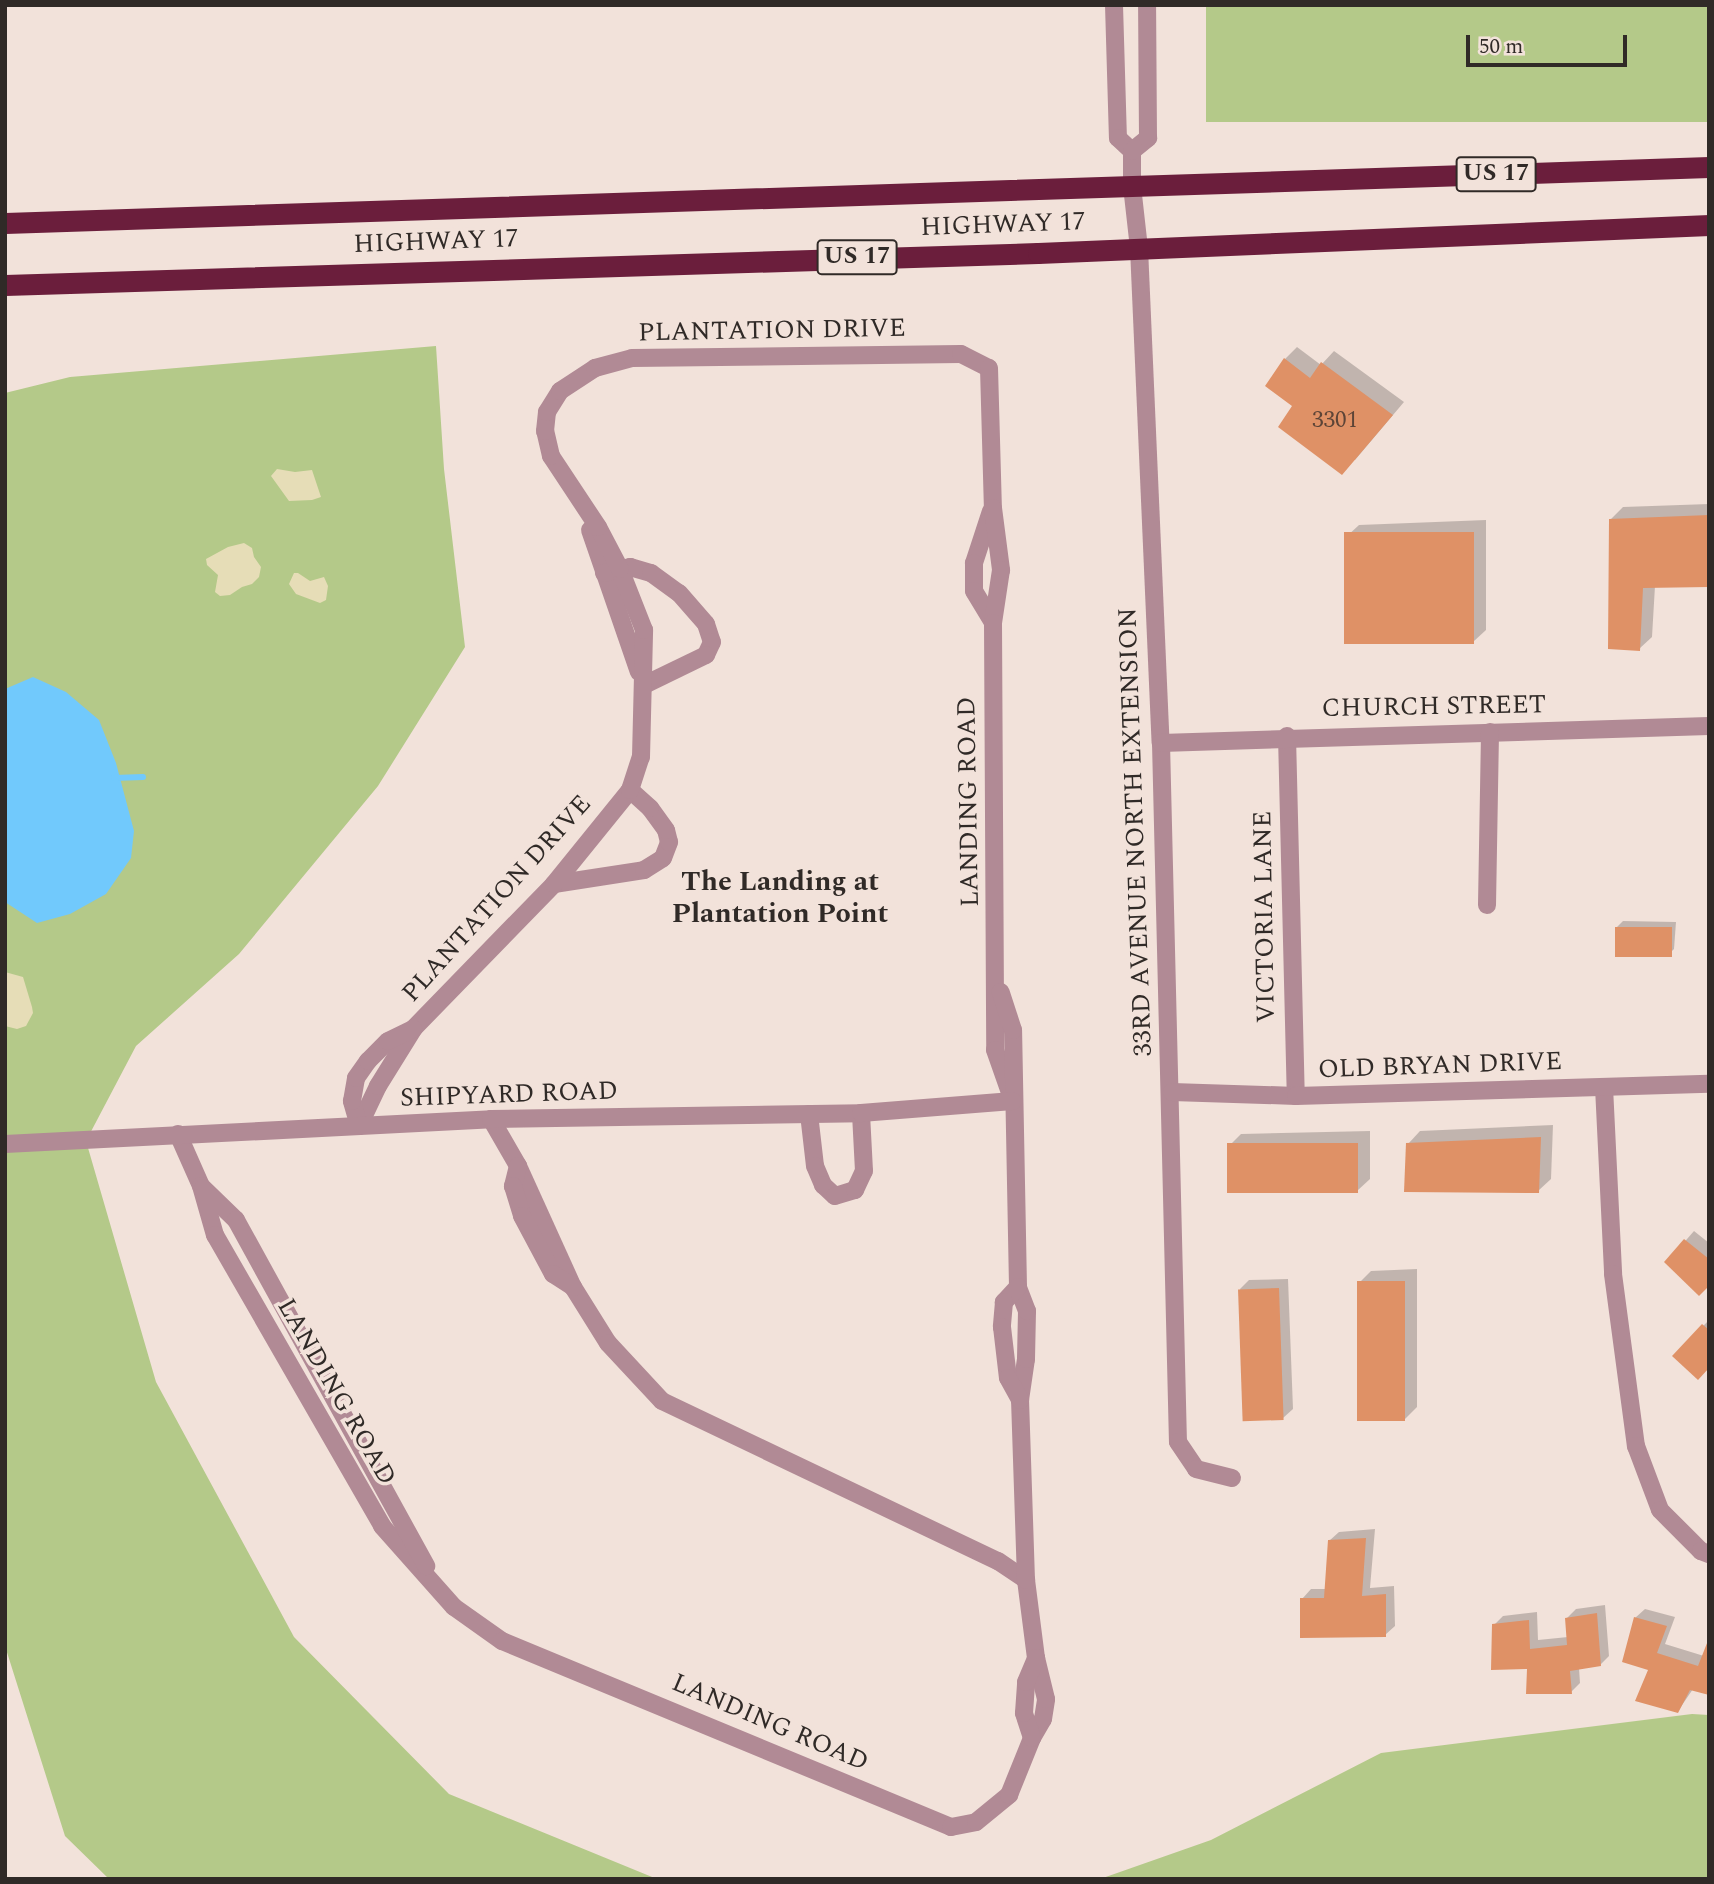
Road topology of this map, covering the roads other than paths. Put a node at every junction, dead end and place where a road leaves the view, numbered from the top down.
1 (1114, 5) edge
2 (1147, 5) edge
3 (1132, 152) junction
4 (1709, 167) edge
5 (1132, 186) junction
6 (5, 223) edge
7 (1709, 225) edge
8 (1139, 248) junction
9 (5, 285) edge
10 (989, 368) joint
11 (993, 508) junction
12 (612, 571) junction
13 (993, 623) junction
14 (644, 685) junction
15 (1709, 726) edge
16 (1490, 732) junction
17 (1287, 736) junction
18 (1161, 743) junction
19 (630, 790) junction
20 (554, 884) junction
21 (1487, 905) dead end
22 (1709, 1084) edge
23 (1604, 1087) junction
24 (1172, 1092) junction
25 (1296, 1096) junction
26 (1013, 1101) junction
27 (861, 1113) junction
28 (809, 1114) junction
29 (492, 1119) junction
30 (359, 1126) junction
31 (178, 1134) junction
32 (5, 1144) edge
33 (201, 1186) junction
34 (1018, 1287) junction
35 (308, 1351) junction
36 (288, 1361) junction
37 (1020, 1400) junction
38 (1232, 1478) dead end
39 (1709, 1554) edge
40 (1027, 1580) junction
41 (454, 1607) junction

1 - 3 street, 33RD AVENUE NORTH EXTENSION
2 - 3 street, 33RD AVENUE NORTH EXTENSION
3 - 5 street, 33RD AVENUE NORTH EXTENSION
4 - 5 highway, HIGHWAY 17 / US 17
5 - 6 highway, HIGHWAY 17 / US 17
5 - 8 street, 33RD AVENUE NORTH EXTENSION
7 - 8 highway, HIGHWAY 17 / US 17
8 - 9 highway, HIGHWAY 17 / US 17
8 - 18 street, 33RD AVENUE NORTH EXTENSION
10 - 11 street, LANDING ROAD
10 - 12 street, PLANTATION DRIVE
11 - 13 street, LANDING ROAD
11 - 13 street, LANDING ROAD
12 - 14 street, PLANTATION DRIVE
12 - 14 street
13 - 26 street, LANDING ROAD
14 - 19 street, PLANTATION DRIVE
15 - 16 street, CHURCH STREET
16 - 17 street, CHURCH STREET
16 - 21 street
17 - 18 street, CHURCH STREET
17 - 25 street, VICTORIA LANE
18 - 24 street, 33RD AVENUE NORTH EXTENSION
19 - 20 street, PLANTATION DRIVE
19 - 20 street
20 - 30 street, PLANTATION DRIVE
22 - 23 street, OLD BRYAN DRIVE
23 - 25 street, OLD BRYAN DRIVE
23 - 39 street
24 - 25 street, OLD BRYAN DRIVE
24 - 38 street, 33RD AVENUE NORTH EXTENSION
26 - 27 street, SHIPYARD ROAD
26 - 34 street, LANDING ROAD
27 - 28 street, SHIPYARD ROAD
27 - 28 street
28 - 29 street, SHIPYARD ROAD
29 - 30 street, SHIPYARD ROAD
29 - 40 street
30 - 31 street, SHIPYARD ROAD
31 - 32 street, SHIPYARD ROAD
31 - 33 street, LANDING ROAD
33 - 35 street, LANDING ROAD
33 - 36 street, LANDING ROAD
34 - 37 street, LANDING ROAD
34 - 37 street, LANDING ROAD
35 - 36 street
35 - 41 street, LANDING ROAD
36 - 41 street, LANDING ROAD
37 - 40 street, LANDING ROAD
40 - 41 street, LANDING ROAD

